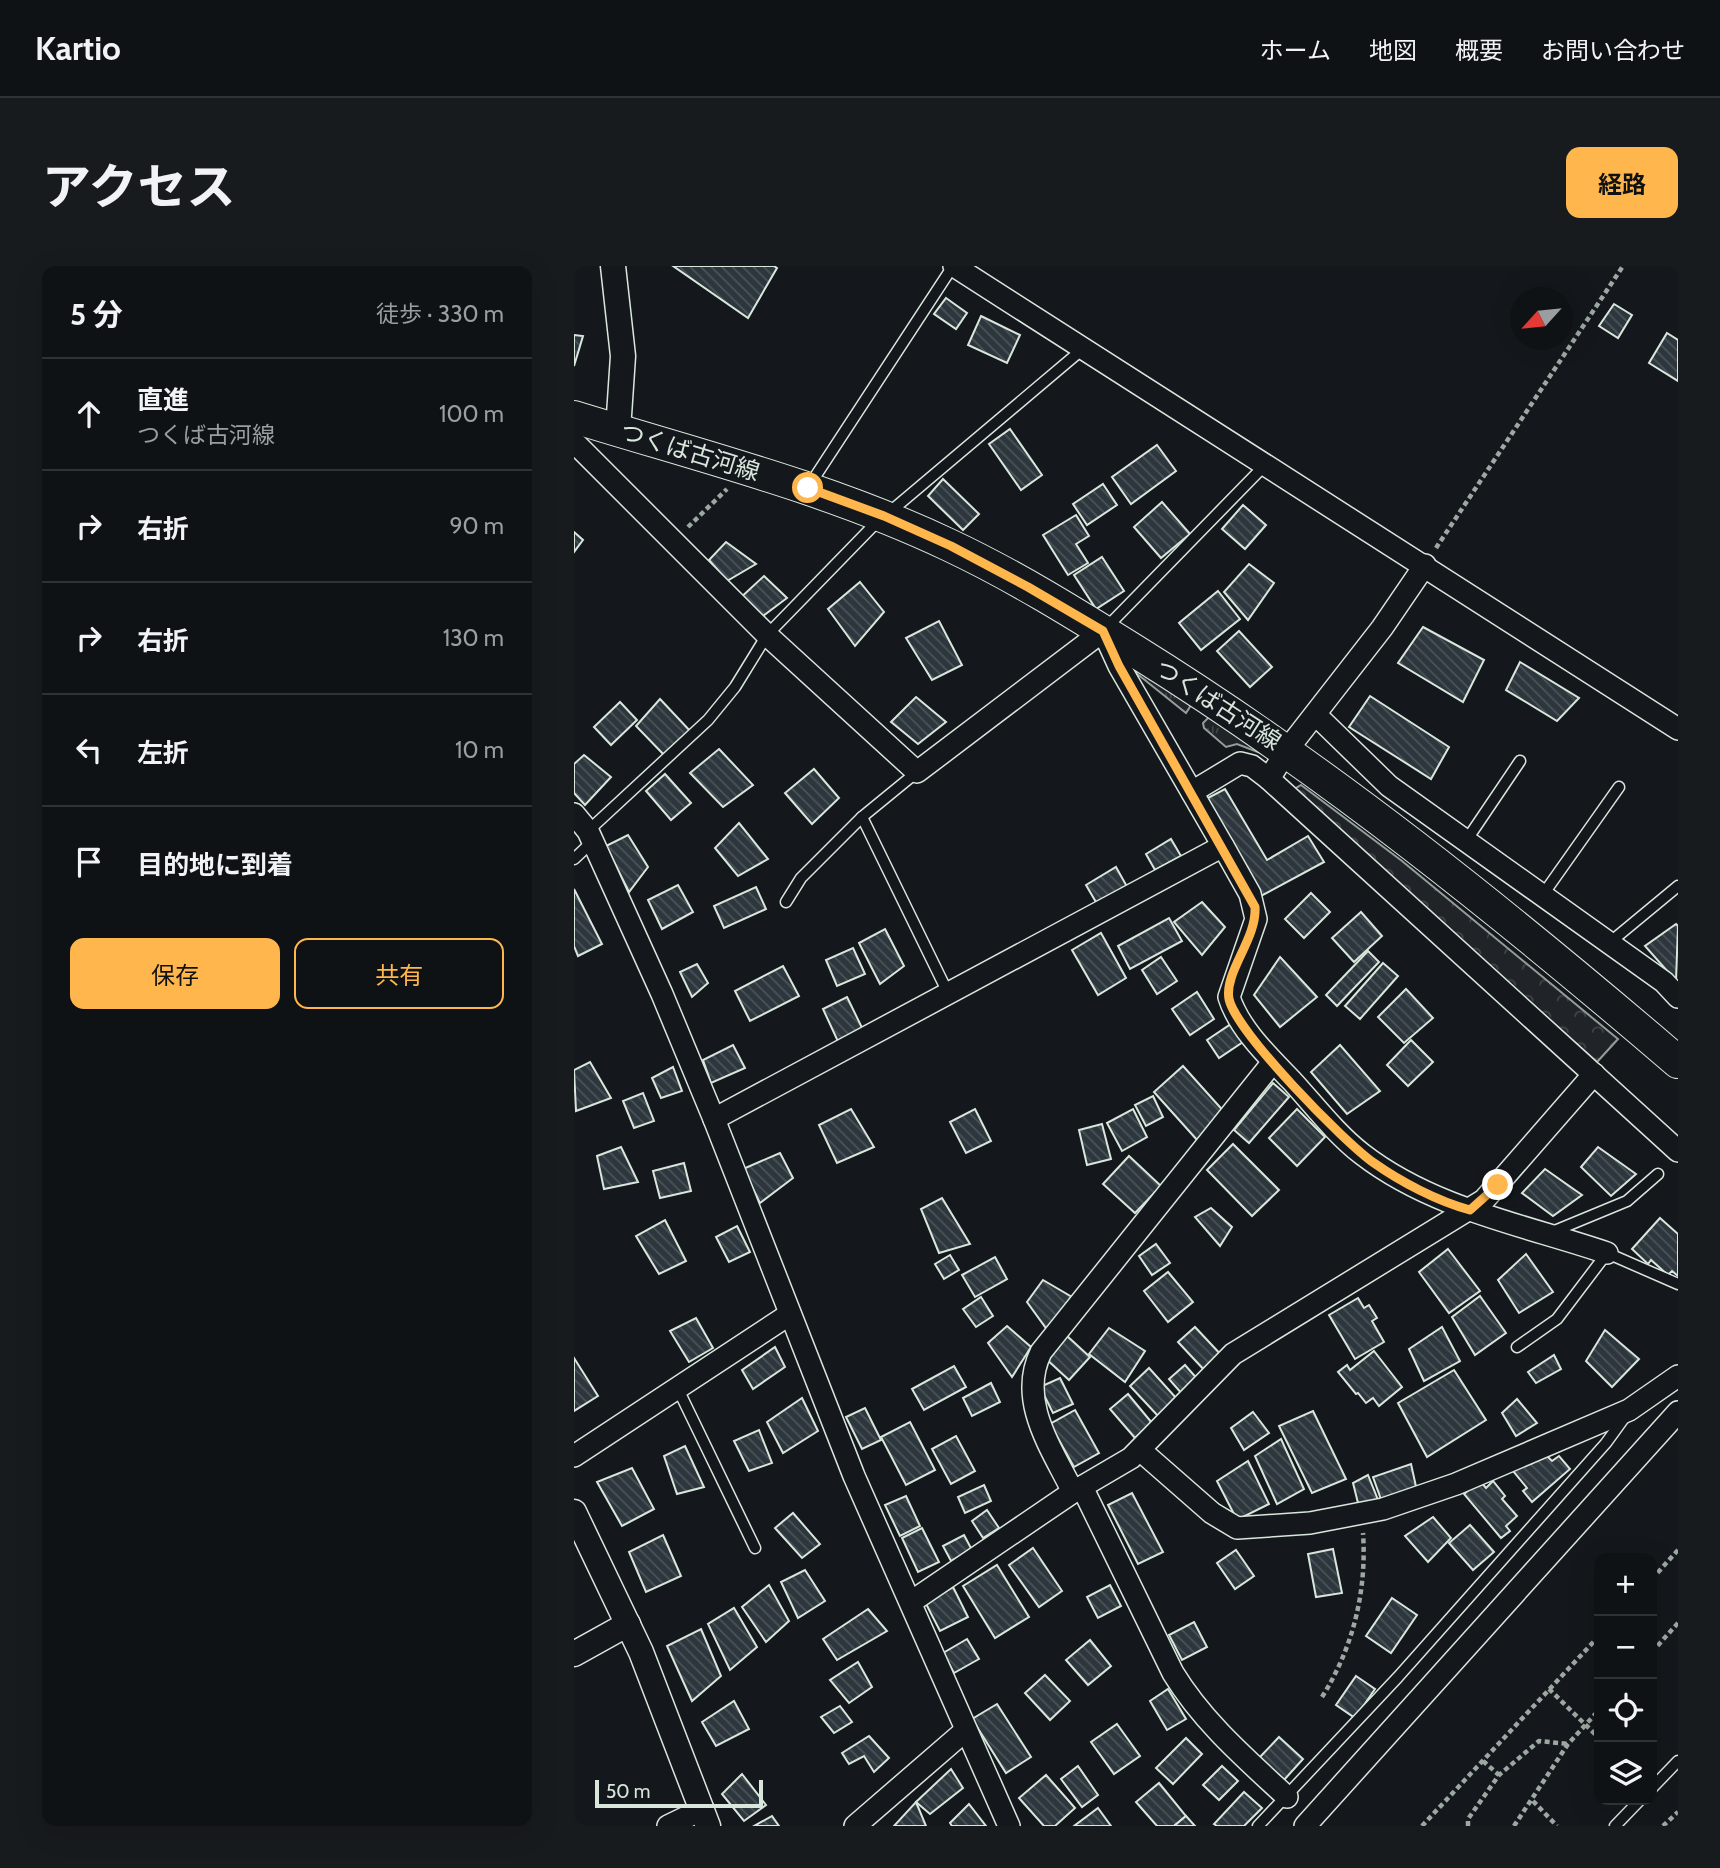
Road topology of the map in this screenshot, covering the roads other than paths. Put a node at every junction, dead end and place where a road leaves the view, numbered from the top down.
1 (613, 266) edge
2 (953, 266) edge
3 (1084, 348) junction
4 (574, 417) edge
5 (618, 430) junction
6 (574, 442) edge
7 (1266, 464) junction
8 (808, 488) junction
9 (884, 516) junction
10 (1425, 565) junction
11 (1103, 631) junction
12 (767, 635) junction
13 (1317, 716) junction
14 (1678, 729) edge
15 (1287, 750) junction
16 (1520, 761) dead end
17 (917, 772) junction
18 (1269, 779) junction
19 (1619, 787) dead end
20 (1192, 792) junction
21 (574, 814) edge
22 (862, 817) junction
23 (590, 836) junction
24 (1465, 841) junction
25 (1223, 846) junction
26 (574, 859) edge
27 (1678, 886) edge
28 (1542, 896) junction
29 (786, 902) dead end
30 (1608, 944) junction
31 (949, 995) junction
32 (1678, 997) edge
33 (1273, 1062) junction
34 (1678, 1062) edge
35 (1594, 1074) junction
36 (714, 1119) junction
37 (1678, 1151) edge
38 (1658, 1174) dead end
39 (1470, 1210) junction
40 (1549, 1233) junction
41 (1607, 1253) junction
42 (1678, 1284) edge
43 (790, 1314) junction
44 (1517, 1347) dead end
45 (1678, 1376) edge
46 (676, 1386) junction
47 (1629, 1410) junction
48 (1678, 1412) edge
49 (1140, 1450) junction
50 (574, 1456) edge
51 (1078, 1490) junction
52 (574, 1512) edge
53 (755, 1548) dead end
54 (911, 1602) junction
55 (628, 1624) junction
56 (574, 1654) edge
57 (966, 1730) junction
58 (1678, 1761) edge
59 (1657, 1782) edge
60 (1287, 1797) junction
61 (1635, 1805) edge
62 (705, 1817) edge
63 (668, 1826) edge
64 (855, 1826) edge
65 (1009, 1826) edge
66 (1258, 1826) edge
67 (1305, 1826) edge
68 (1615, 1826) edge

1 - 5 street
2 - 3 street
2 - 8 lane
3 - 7 street
3 - 9 lane
4 - 5 main road, つくば古河線
5 - 8 main road, つくば古河線
6 - 12 street
7 - 10 street
7 - 11 lane
8 - 9 main road, つくば古河線
9 - 11 main road, つくば古河線
9 - 12 lane
10 - 13 street
10 - 14 street
11 - 15 main road, つくば古河線
11 - 17 street
11 - 20 street
12 - 17 street
12 - 23 lane
13 - 15 street
13 - 24 street
15 - 18 street
15 - 34 main road, つくば古河線
16 - 24 lane
17 - 22 lane
18 - 20 street
18 - 35 street
19 - 28 lane
20 - 25 street
21 - 23 street
22 - 29 lane
22 - 31 lane
23 - 26 lane
23 - 36 street
24 - 28 street
25 - 31 street
25 - 33 street
27 - 30 lane
28 - 30 street
30 - 32 street
31 - 36 street
33 - 39 street
33 - 51 street
35 - 37 street
35 - 39 street
36 - 43 street
38 - 40 lane
39 - 40 street
39 - 49 street
40 - 41 street
41 - 42 lane
41 - 44 lane
43 - 46 street
43 - 54 street
45 - 47 street
46 - 50 street
46 - 53 lane
47 - 49 street
47 - 60 lane
48 - 67 street
49 - 51 street
51 - 54 street
51 - 60 street
52 - 55 street
54 - 57 street
55 - 56 street
55 - 62 street
57 - 64 street
57 - 65 street
58 - 59 lane
60 - 66 lane
61 - 68 lane
62 - 63 street

